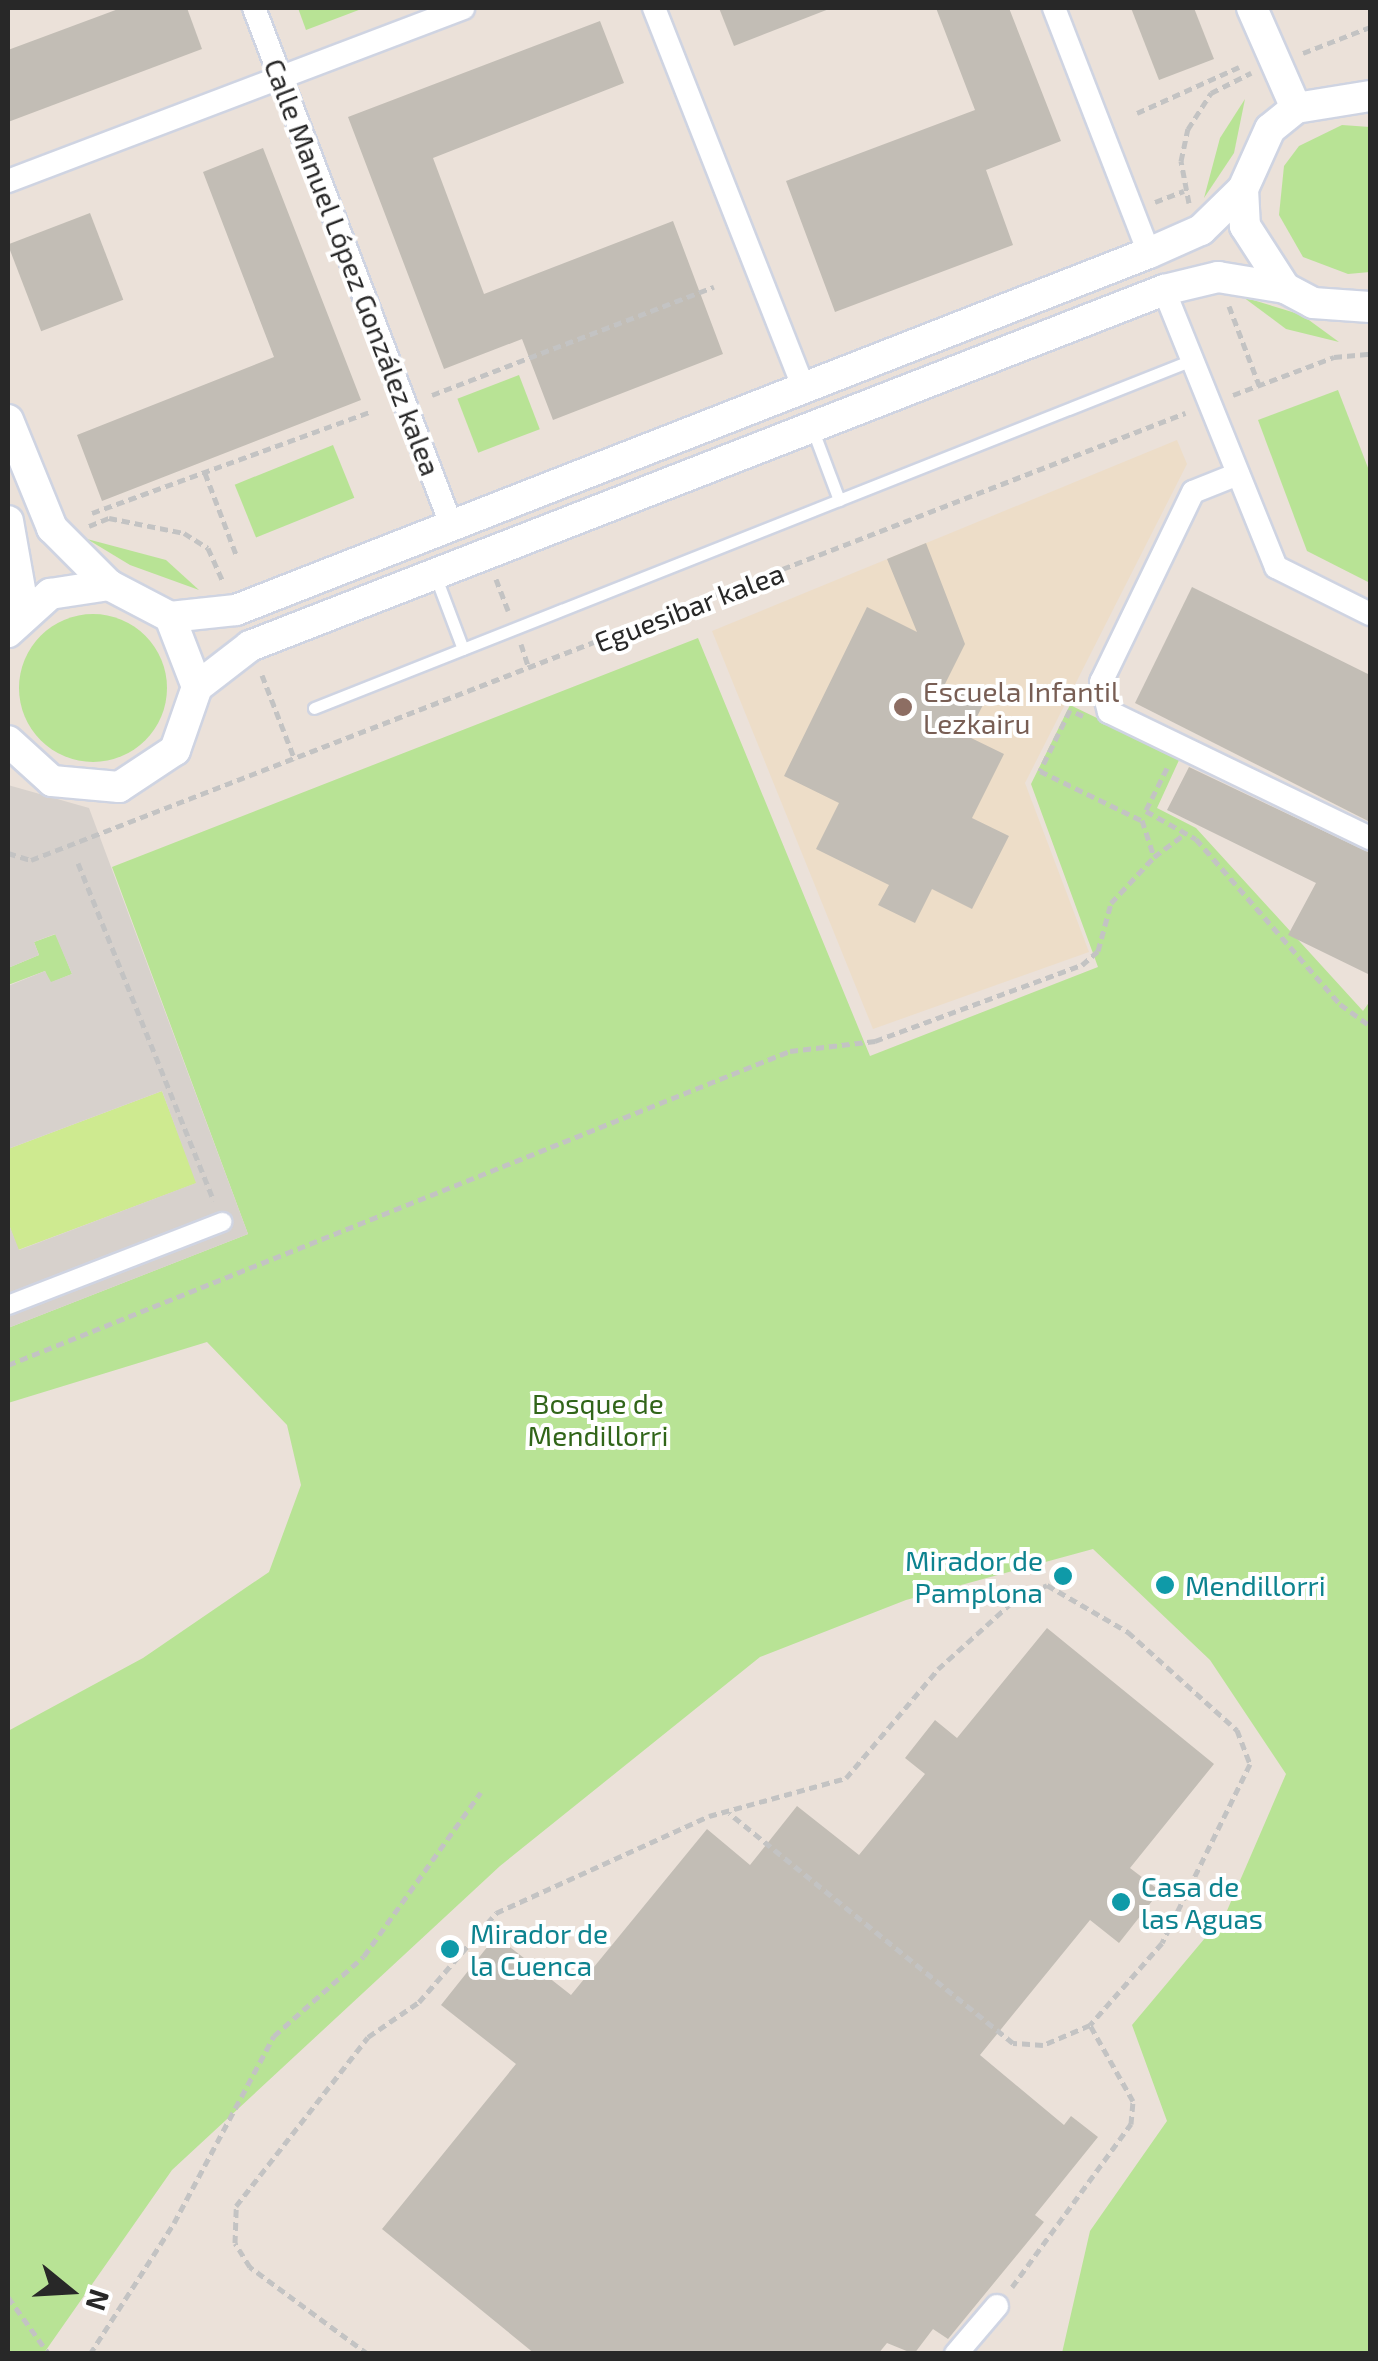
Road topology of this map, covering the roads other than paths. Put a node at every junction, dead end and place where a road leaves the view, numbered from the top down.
1 (254, 8) edge
2 (463, 8) edge
3 (654, 8) edge
4 (1054, 8) edge
5 (1252, 8) edge
6 (280, 77) junction
7 (1370, 96) edge
8 (1296, 108) junction
9 (8, 182) edge
10 (1243, 190) junction
11 (1149, 253) junction
12 (1285, 288) junction
13 (1164, 290) junction
14 (1370, 306) edge
15 (1192, 360) junction
16 (804, 389) junction
17 (8, 420) edge
18 (812, 428) junction
19 (1238, 474) junction
20 (838, 500) junction
21 (8, 521) edge
22 (452, 527) junction
23 (434, 575) junction
24 (109, 585) junction
25 (1370, 614) edge
26 (170, 617) junction
27 (16, 622) edge
28 (464, 649) junction
29 (197, 687) junction
30 (314, 708) dead end
31 (13, 756) edge
32 (1370, 838) edge
33 (222, 1222) road end
34 (8, 1305) edge
35 (996, 2306) road end
36 (956, 2354) edge

1 - 6 street, Calle Manuel López González kalea
2 - 6 street
3 - 16 street
4 - 11 street
5 - 8 street
6 - 9 street
6 - 22 street, Calle Manuel López González kalea
7 - 8 street
8 - 10 street
10 - 11 street
10 - 12 street
11 - 16 street
12 - 13 street
12 - 14 street
13 - 15 street
13 - 18 street
15 - 19 street
15 - 20 lane
16 - 22 street
17 - 24 street
18 - 20 lane
18 - 23 street
19 - 25 street
19 - 32 street
20 - 28 lane
21 - 27 street
22 - 26 street
23 - 28 lane
23 - 29 street
24 - 26 street
24 - 27 street
26 - 29 street
28 - 30 lane
29 - 31 street
33 - 34 street
35 - 36 street

